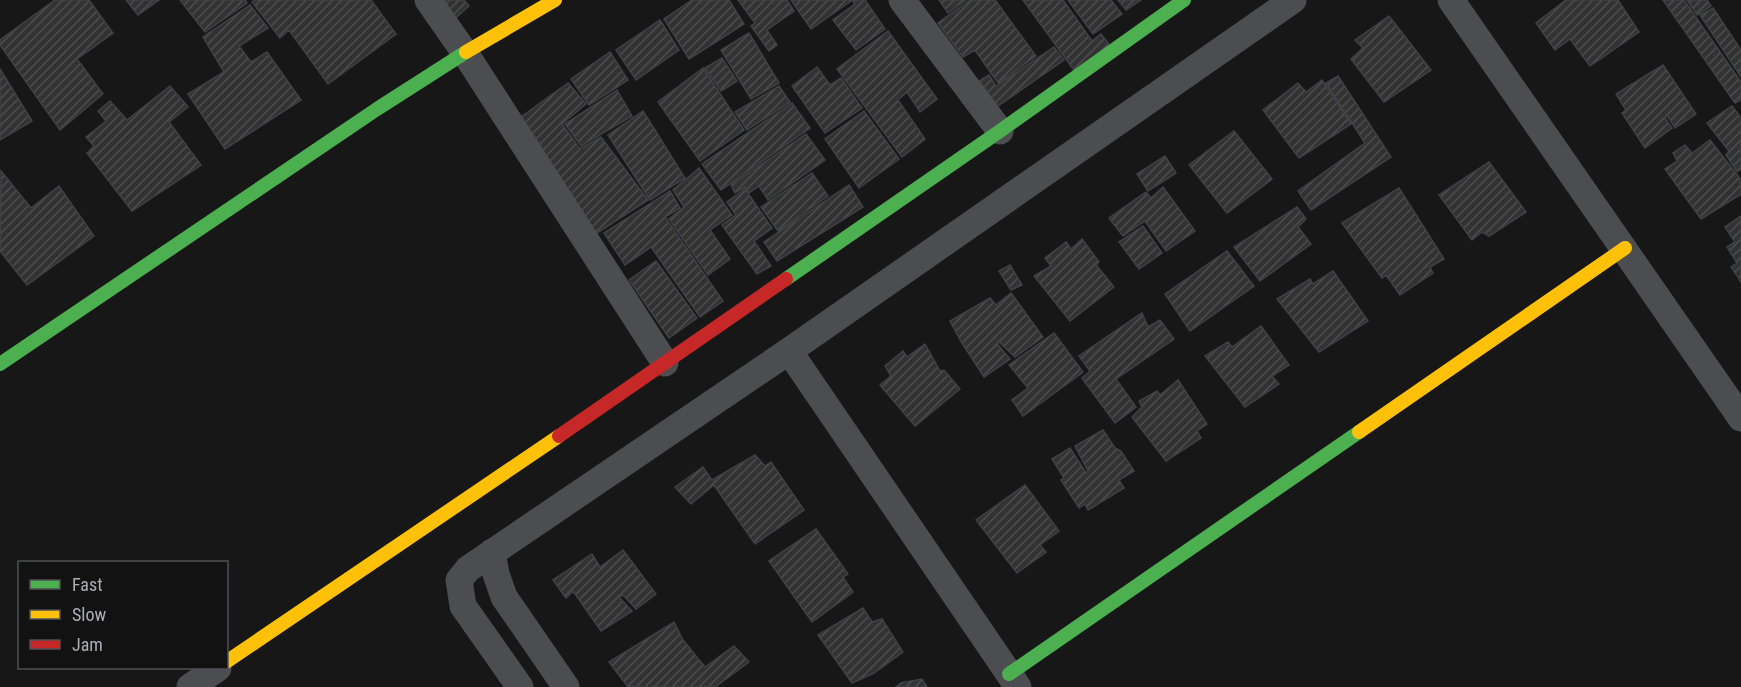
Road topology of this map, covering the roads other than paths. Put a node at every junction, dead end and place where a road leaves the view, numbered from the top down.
1 (428, 0) edge
2 (555, 0) edge
3 (902, 0) edge
4 (1184, 0) edge
5 (1293, 0) edge
6 (1451, 0) edge
7 (465, 53) junction
8 (1000, 131) junction
9 (1624, 248) junction
10 (789, 351) junction
11 (0, 363) edge
12 (665, 363) junction
13 (1741, 418) edge
14 (492, 552) junction
15 (228, 661) edge
16 (217, 669) edge
17 (1014, 680) edge
18 (190, 687) edge
19 (520, 687) edge
20 (566, 687) edge

1 - 7 street
2 - 7 street
3 - 8 street
4 - 8 street
5 - 10 street
6 - 9 street
7 - 11 street
7 - 12 street
8 - 12 street
9 - 13 street
9 - 17 street
10 - 14 street
10 - 17 street
12 - 15 street
14 - 19 street
14 - 20 street
16 - 18 street

